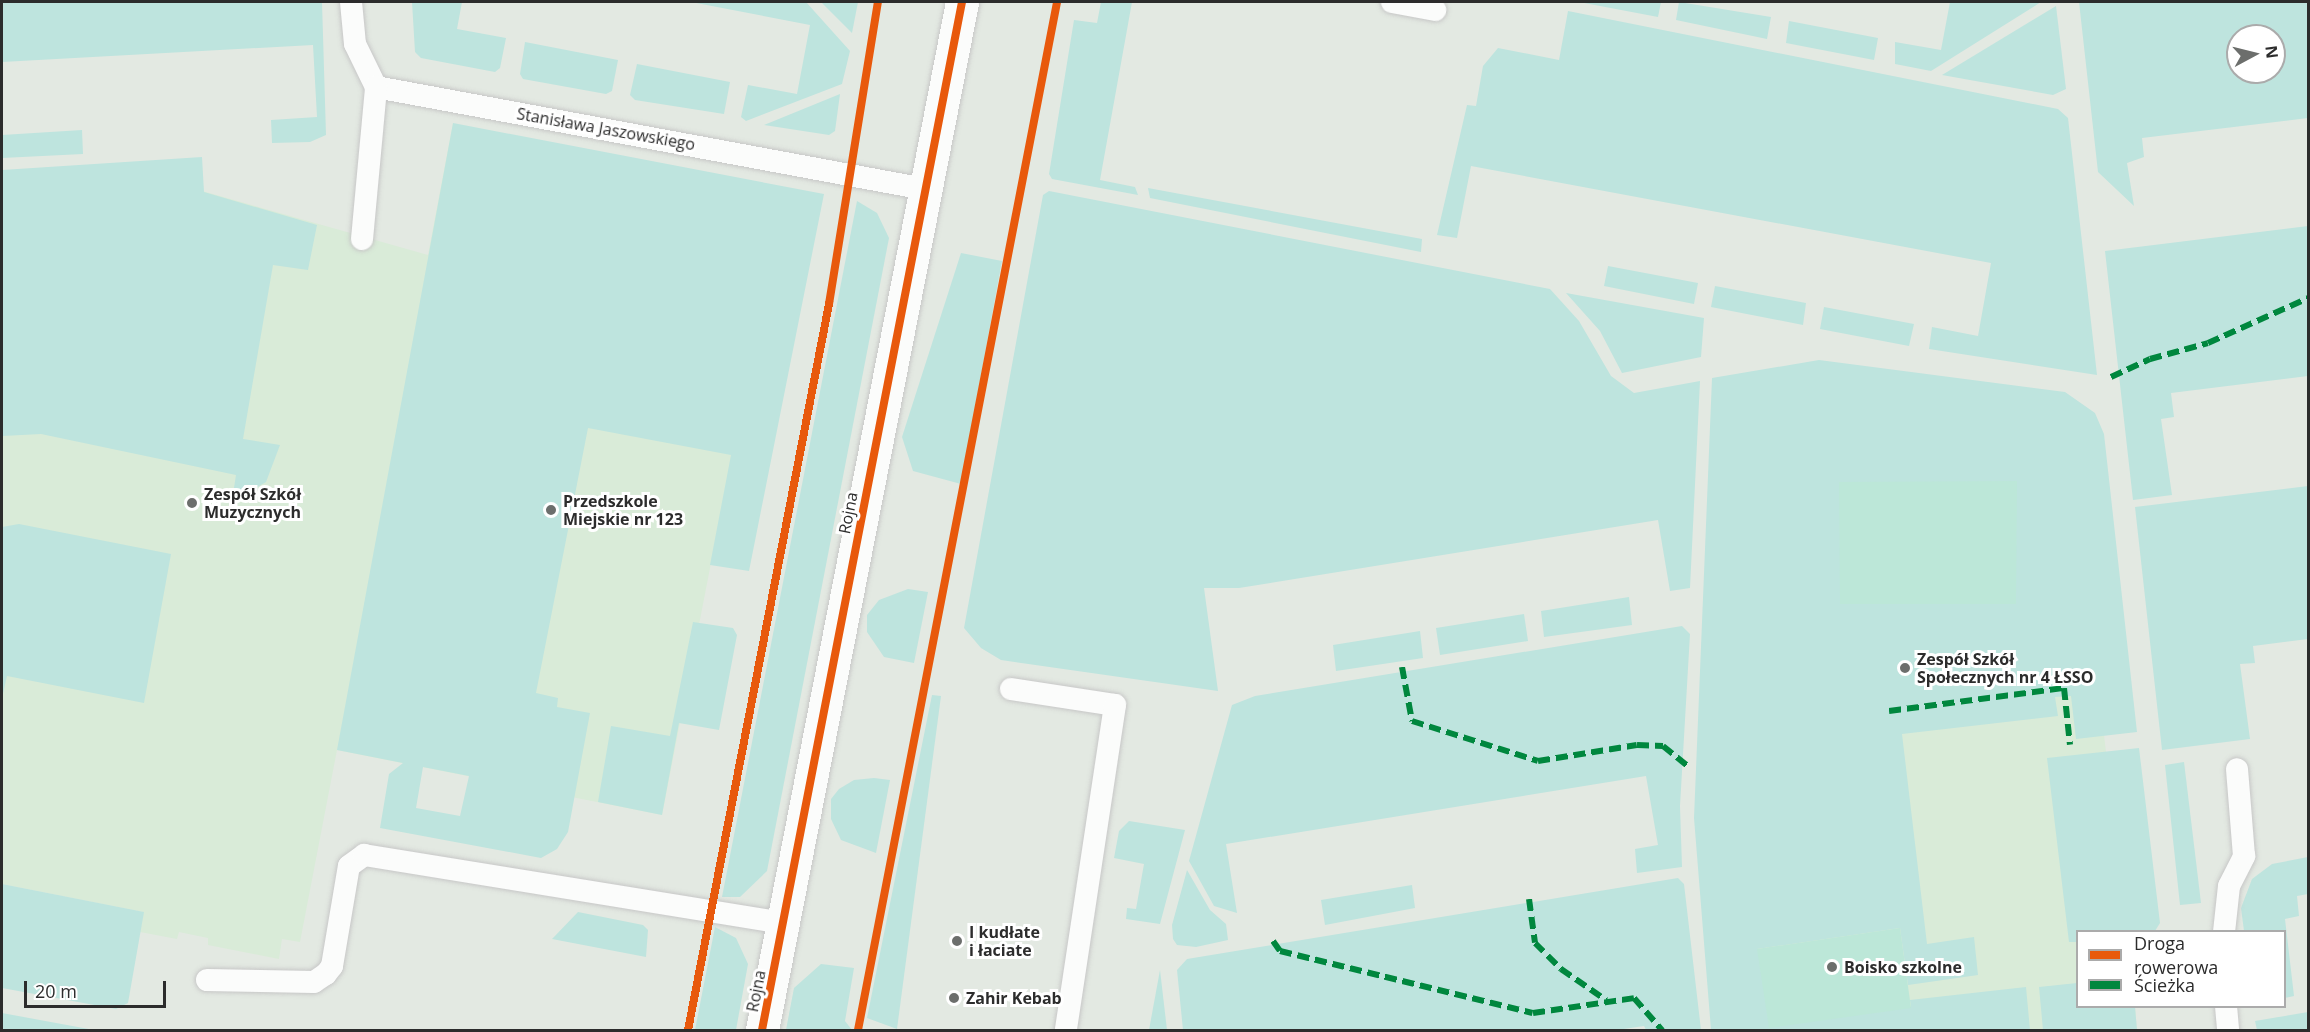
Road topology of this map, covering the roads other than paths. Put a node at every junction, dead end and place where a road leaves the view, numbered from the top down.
1 (351, 2) edge
2 (962, 2) edge
3 (1392, 2) edge
4 (1435, 10) dead end
5 (376, 87) junction
6 (925, 189) junction
7 (362, 239) dead end
8 (1011, 689) dead end
9 (2236, 769) dead end
10 (783, 923) junction
11 (2224, 930) edge
12 (207, 980) dead end
13 (2226, 1008) edge
14 (762, 1030) edge
15 (1066, 1030) edge
16 (2229, 1030) edge

1 - 5 lane
2 - 6 street, Rojna
3 - 4 lane
5 - 6 lane, Stanisława Jaszowskiego
5 - 7 lane
6 - 10 street, Rojna
8 - 15 lane
9 - 11 lane
10 - 12 lane
10 - 14 street, Rojna
13 - 16 lane

